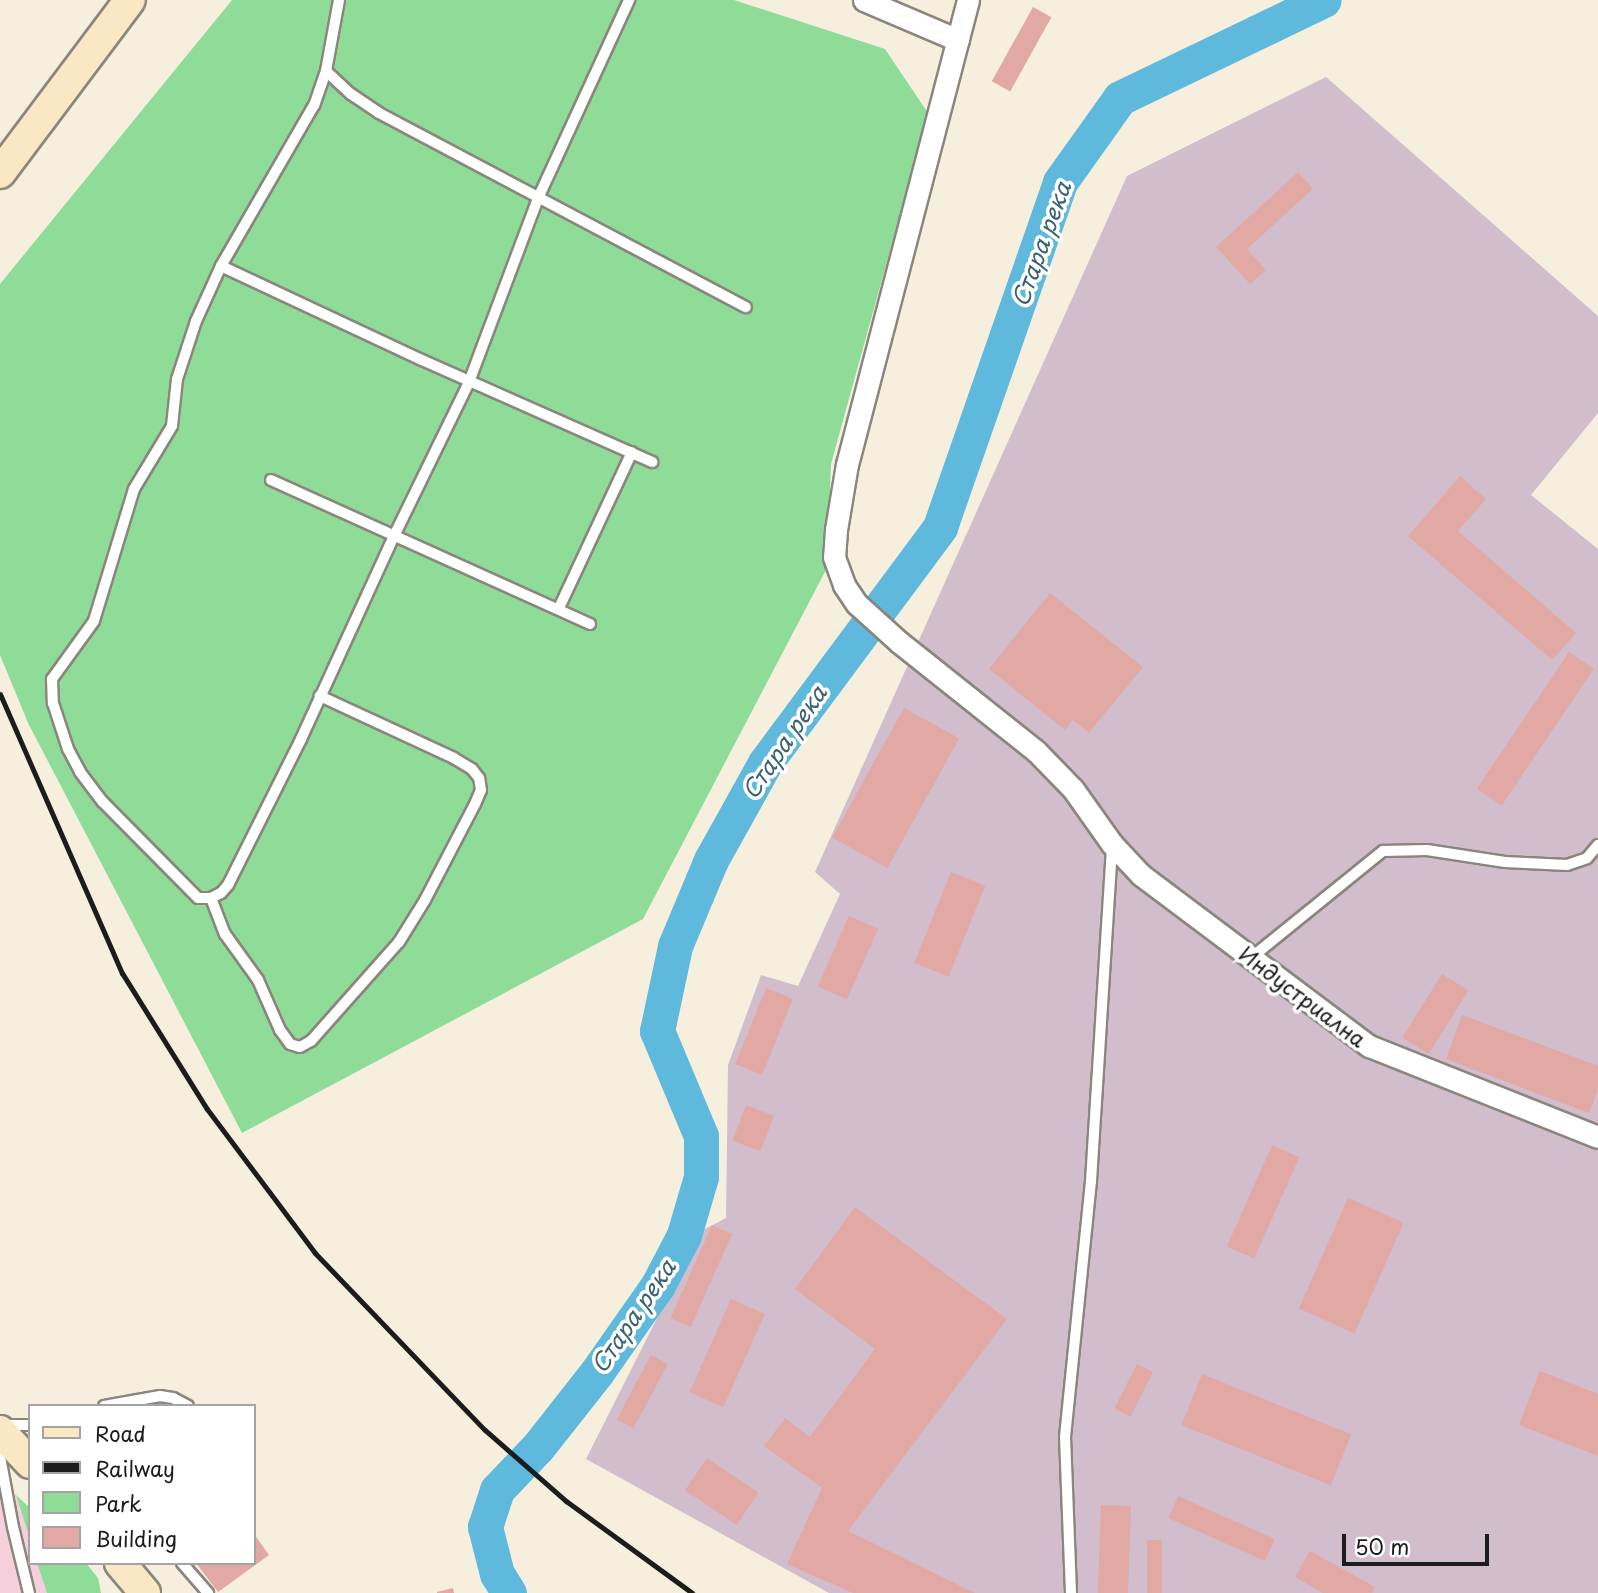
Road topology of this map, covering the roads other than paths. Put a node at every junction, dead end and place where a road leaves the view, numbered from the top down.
1 (130, 0) edge
2 (340, 0) edge
3 (629, 0) edge
4 (864, 0) edge
5 (968, 0) edge
6 (958, 40) junction
7 (327, 71) junction
8 (0, 173) edge
9 (539, 196) junction
10 (221, 265) junction
11 (746, 307) dead end
12 (469, 382) junction
13 (632, 452) junction
14 (652, 462) dead end
15 (271, 480) dead end
16 (395, 534) junction
17 (559, 608) junction
18 (590, 624) dead end
19 (320, 696) junction
20 (1112, 844) junction
21 (1598, 845) edge
22 (211, 898) junction
23 (1252, 957) junction
24 (1598, 1137) edge
25 (115, 1404) edge
26 (184, 1404) edge
27 (0, 1425) edge
28 (28, 1425) edge
29 (0, 1431) edge
30 (0, 1457) edge
31 (28, 1461) edge
32 (110, 1565) edge
33 (122, 1565) edge
34 (184, 1565) edge
35 (29, 1593) edge
36 (115, 1593) edge
37 (145, 1593) edge
38 (208, 1593) edge
39 (1071, 1593) edge

1 - 8 main road
2 - 7 lane
3 - 9 lane
4 - 6 street
5 - 6 street, Индустриална
6 - 20 street, Индустриална
7 - 9 lane
7 - 10 lane
9 - 11 lane
9 - 12 lane
10 - 12 lane
10 - 22 lane
12 - 13 lane
12 - 16 lane
13 - 14 lane
13 - 17 lane
15 - 16 lane
16 - 17 lane
16 - 19 lane
17 - 18 lane
19 - 22 lane
19 - 22 lane
20 - 23 street, Индустриална
20 - 39 lane
21 - 23 lane
23 - 24 street, Индустриална
25 - 26 lane
27 - 28 lane
29 - 31 main road
30 - 35 lane
32 - 36 main road
33 - 37 main road
34 - 38 lane

